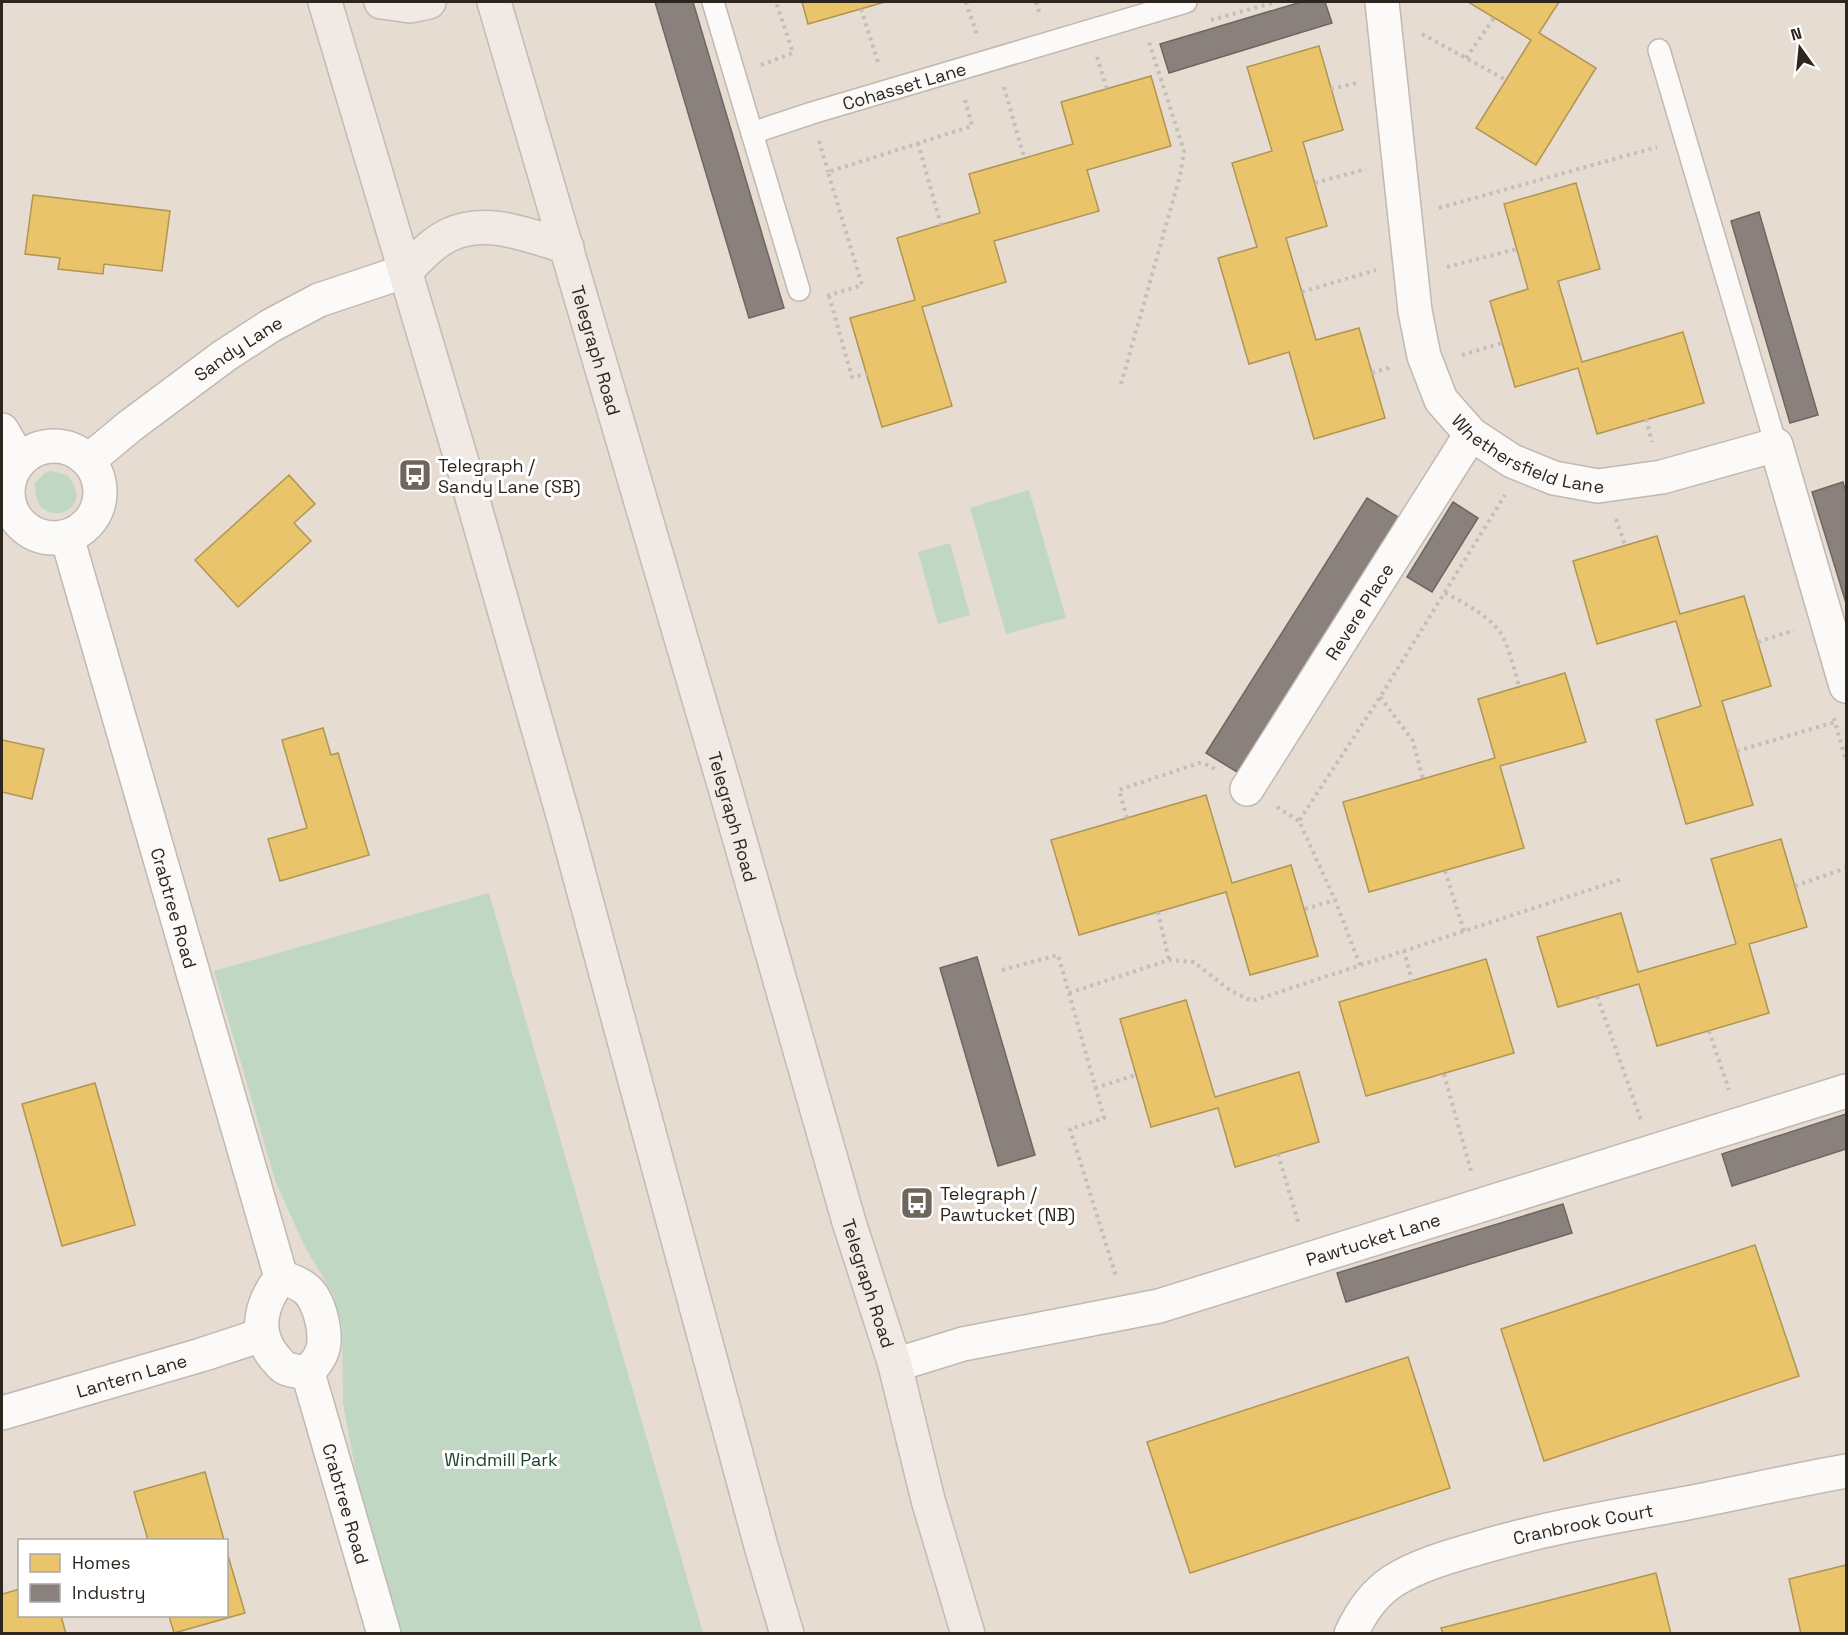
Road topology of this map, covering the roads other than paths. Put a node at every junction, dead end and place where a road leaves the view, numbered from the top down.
1 (325, 2) edge
2 (381, 2) edge
3 (429, 2) edge
4 (494, 2) edge
5 (714, 2) edge
6 (1186, 2) edge
7 (1382, 2) edge
8 (1659, 50) dead end
9 (752, 133) junction
10 (567, 247) junction
11 (406, 271) junction
12 (799, 290) road end
13 (2, 430) edge
14 (1472, 434) junction
15 (1776, 446) junction
16 (20, 460) junction
17 (88, 461) junction
18 (8, 520) edge
19 (68, 537) junction
20 (1839, 698) edge
21 (1247, 789) road end
22 (1846, 1091) edge
23 (281, 1277) junction
24 (262, 1335) junction
25 (895, 1365) junction
26 (308, 1373) junction
27 (2, 1413) edge
28 (1846, 1471) edge
29 (384, 1634) edge
30 (786, 1634) edge
31 (968, 1634) edge
32 (1351, 1634) edge

1 - 11 highway
2 - 3 highway
4 - 10 highway, Telegraph Road
5 - 9 lane
6 - 9 lane, Cohasset Lane
7 - 14 street, Whethersfield Lane
8 - 15 lane
9 - 12 lane
10 - 11 highway
10 - 25 highway, Telegraph Road
11 - 17 street, Sandy Lane
11 - 30 highway
13 - 16 street
14 - 15 street, Whethersfield Lane
14 - 21 street, Revere Place
15 - 20 street
16 - 17 street
16 - 18 street
17 - 19 street
18 - 19 street
19 - 23 street, Crabtree Road
22 - 25 street, Pawtucket Lane
23 - 24 street
23 - 26 street
24 - 26 street
24 - 27 street, Lantern Lane
25 - 31 highway, Telegraph Road
26 - 29 street, Crabtree Road
28 - 32 street, Cranbrook Court

